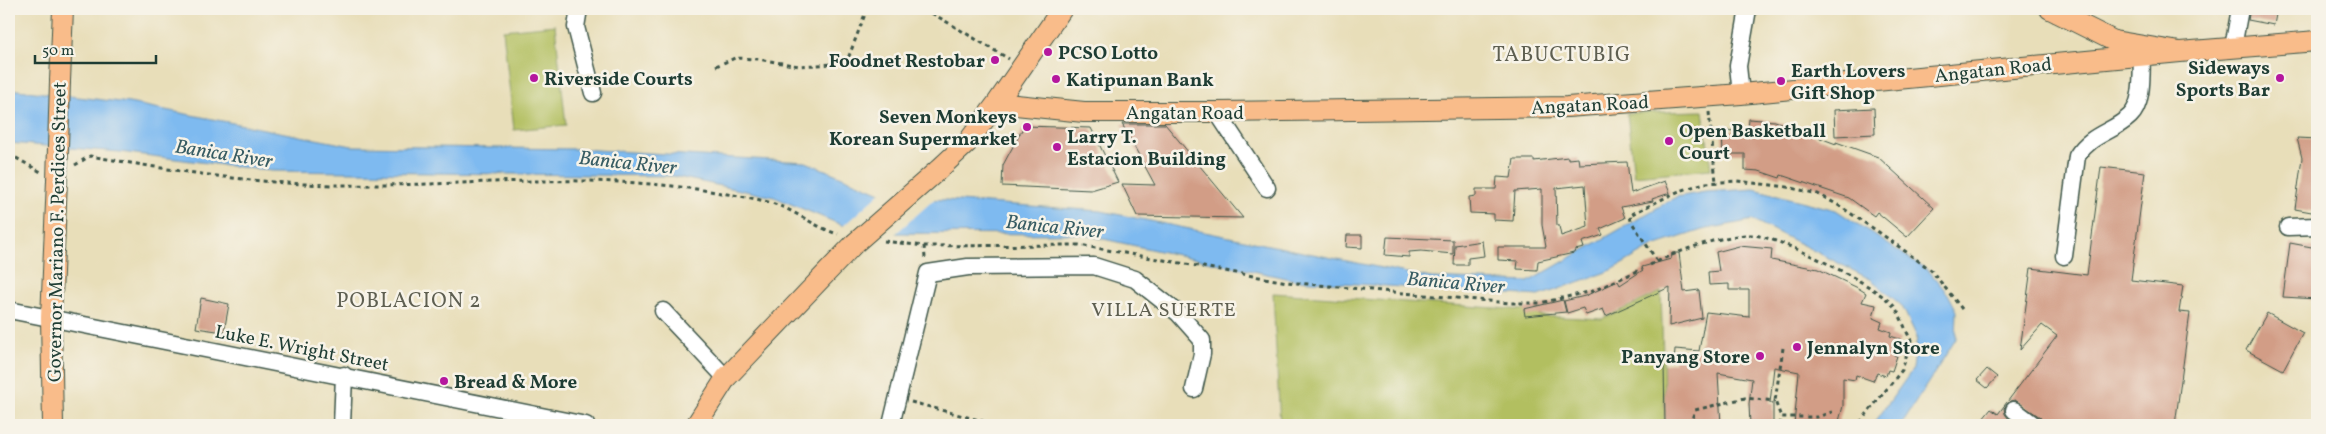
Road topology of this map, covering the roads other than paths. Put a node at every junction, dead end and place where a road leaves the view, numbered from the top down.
1 (64, 9) edge
2 (578, 9) edge
3 (1062, 9) edge
4 (1748, 9) edge
5 (2050, 9) edge
6 (2240, 9) edge
7 (2317, 41) edge
8 (2233, 48) junction
9 (2180, 52) junction
10 (2142, 55) junction
11 (593, 93) dead end
12 (1741, 94) junction
13 (997, 103) junction
14 (1217, 112) junction
15 (1267, 188) dead end
16 (2317, 226) edge
17 (2288, 227) dead end
18 (2064, 256) dead end
19 (9, 310) edge
20 (663, 312) dead end
21 (51, 318) junction
22 (344, 375) junction
23 (726, 378) junction
24 (1194, 389) dead end
25 (2014, 410) dead end
26 (53, 425) edge
27 (342, 425) edge
28 (586, 425) edge
29 (696, 425) edge
30 (891, 425) edge
31 (2034, 425) edge

1 - 21 main road, Governor Mariano F. Perdices Street, bridge
2 - 11 street
3 - 13 main road
4 - 12 street
5 - 9 main road
6 - 8 street
7 - 8 main road
8 - 9 main road
9 - 10 main road, Angatan Road
10 - 12 main road, Angatan Road
10 - 18 street
12 - 14 main road, Angatan Road
13 - 14 main road, Angatan Road
13 - 23 main road, bridge
14 - 15 street
16 - 17 street
19 - 21 street, Luke E. Wright Street
20 - 23 street
21 - 22 street, Luke E. Wright Street
21 - 26 main road, Governor Mariano F. Perdices Street
22 - 27 street
22 - 28 street, Luke E. Wright Street
23 - 29 main road
24 - 30 street
25 - 31 street

